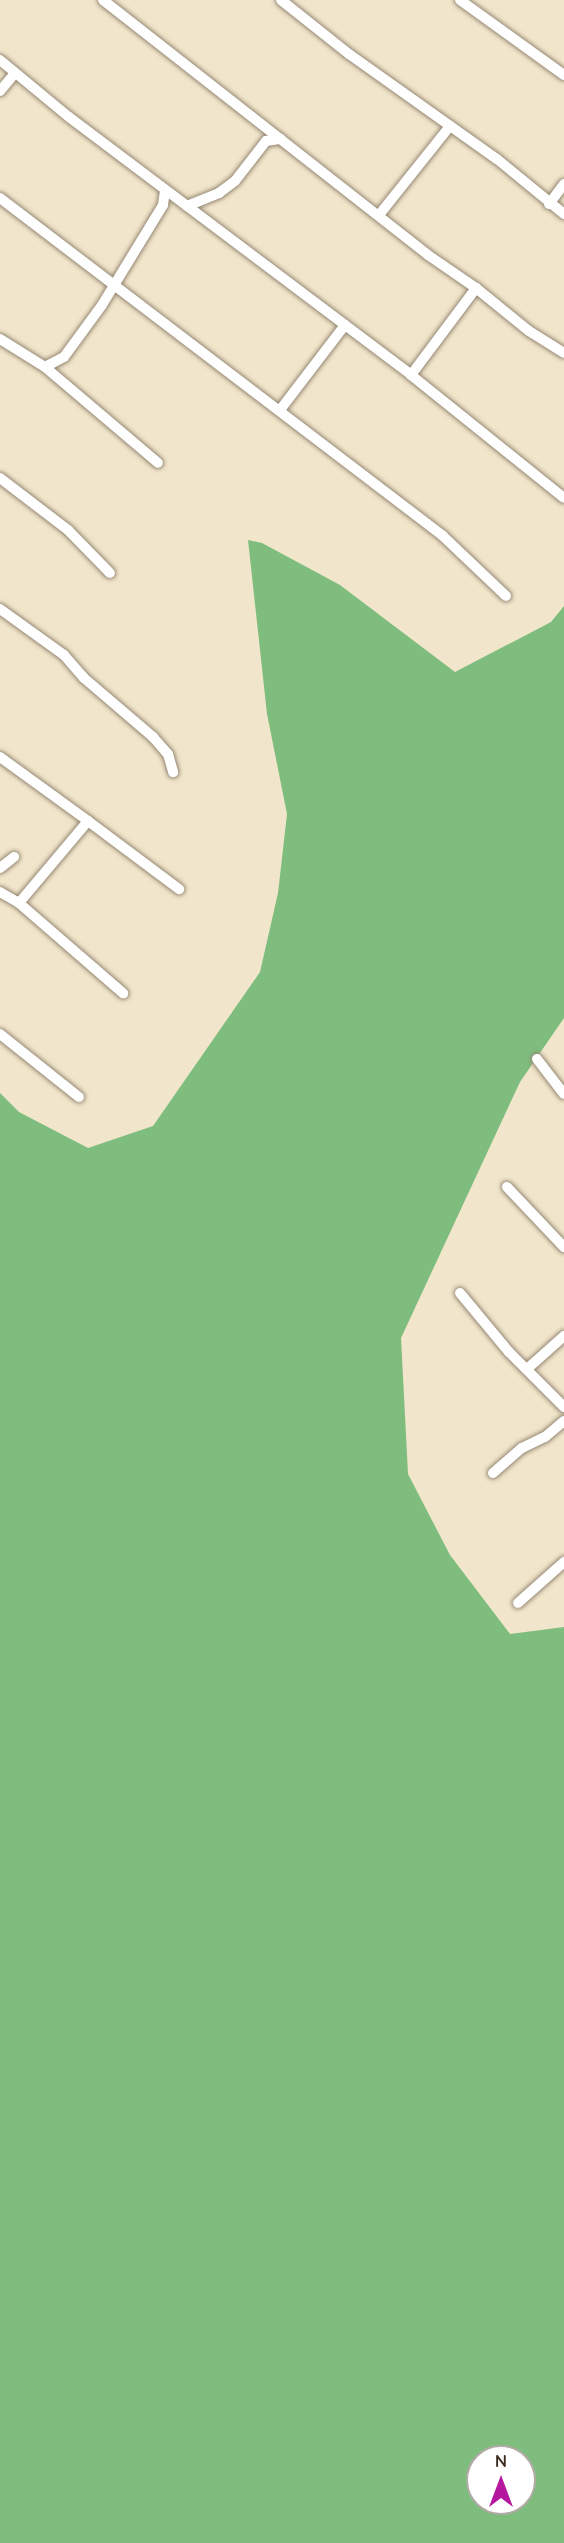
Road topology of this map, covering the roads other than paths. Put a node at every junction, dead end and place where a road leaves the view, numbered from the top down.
1 (103, 0) edge
2 (281, 0) edge
3 (460, 0) edge
4 (0, 60) edge
5 (15, 73) junction
6 (564, 75) edge
7 (0, 91) edge
8 (450, 126) junction
9 (266, 127) junction
10 (281, 139) junction
11 (266, 141) junction
12 (564, 184) edge
13 (165, 190) junction
14 (0, 198) edge
15 (549, 204) junction
16 (187, 206) junction
17 (564, 214) edge
18 (379, 215) junction
19 (115, 285) junction
20 (476, 288) junction
21 (345, 325) junction
22 (0, 339) edge
23 (564, 353) edge
24 (45, 367) junction
25 (411, 375) junction
26 (280, 410) junction
27 (158, 463) dead end
28 (0, 478) edge
29 (564, 498) edge
30 (110, 573) dead end
31 (506, 596) dead end
32 (0, 609) edge
33 (0, 757) edge
34 (173, 772) dead end
35 (88, 821) junction
36 (14, 857) dead end
37 (0, 867) edge
38 (179, 889) dead end
39 (0, 892) edge
40 (19, 903) junction
41 (123, 993) dead end
42 (0, 1034) edge
43 (537, 1059) dead end
44 (564, 1094) edge
45 (79, 1097) dead end
46 (507, 1187) dead end
47 (564, 1247) edge
48 (460, 1293) dead end
49 (564, 1336) edge
50 (527, 1369) junction
51 (564, 1407) edge
52 (564, 1421) edge
53 (493, 1473) dead end
54 (564, 1562) edge
55 (518, 1603) dead end

1 - 9 street
2 - 8 street
3 - 6 street
4 - 5 street
5 - 7 street
5 - 13 street
8 - 15 street
8 - 18 street
9 - 10 street
9 - 11 street
10 - 11 street
10 - 18 street
11 - 16 street
12 - 15 street
13 - 16 street
13 - 19 street
14 - 19 street
15 - 17 street
16 - 21 street
18 - 20 street
19 - 24 street
19 - 26 street
20 - 23 street
20 - 25 street
21 - 25 street
21 - 26 street
22 - 24 street
24 - 27 street
25 - 29 street
26 - 31 street
28 - 30 street
32 - 34 street
33 - 35 street
35 - 38 street
35 - 40 street
36 - 37 street
39 - 40 street
40 - 41 street
42 - 45 street
43 - 44 street
46 - 47 street
48 - 50 street
49 - 50 street
50 - 51 street
52 - 53 street
54 - 55 street

